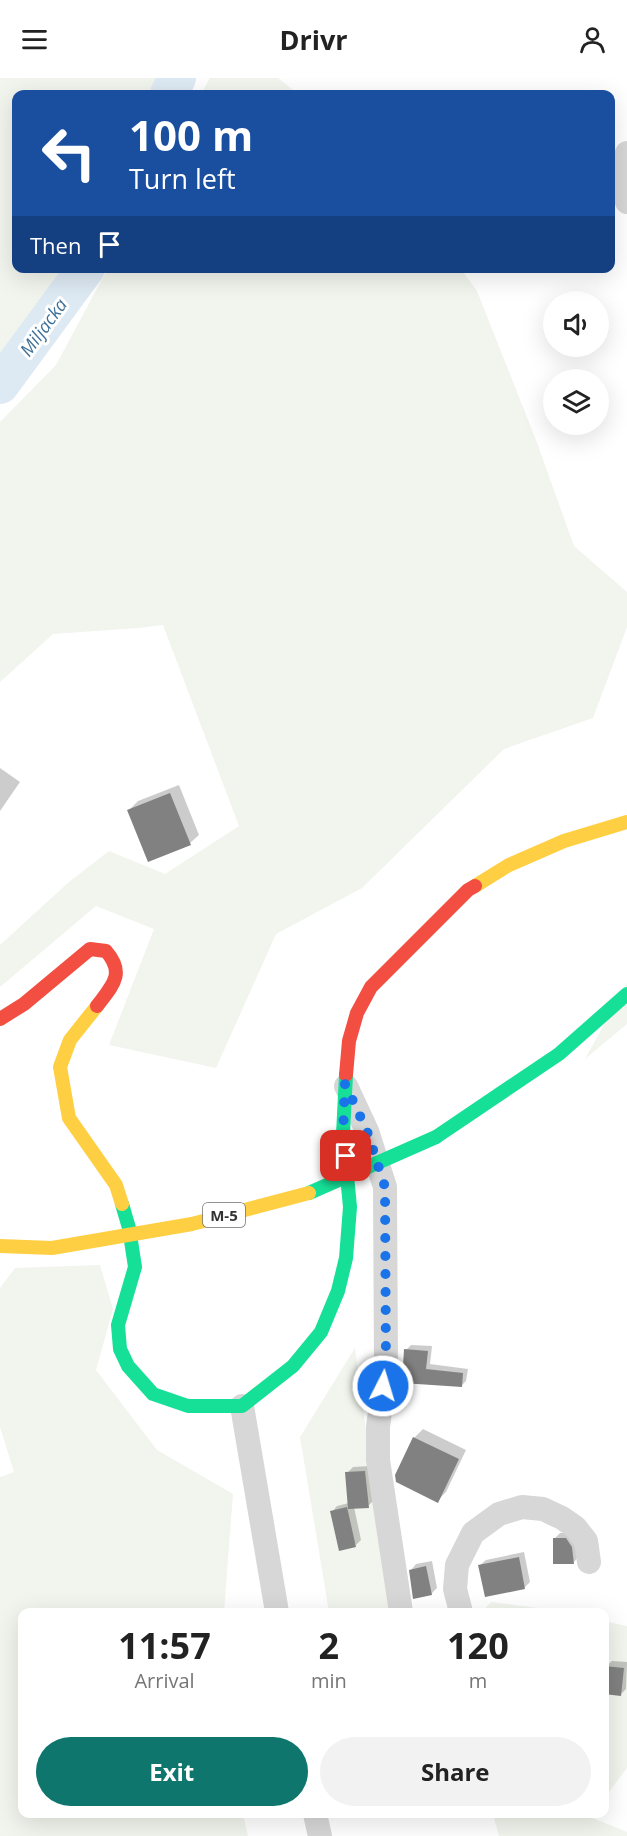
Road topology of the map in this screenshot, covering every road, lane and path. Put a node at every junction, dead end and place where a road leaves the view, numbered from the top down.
1 (627, 153) edge
2 (627, 202) edge
3 (627, 822) edge
4 (627, 994) edge
5 (0, 1019) edge
6 (345, 1084) junction
7 (0, 1246) edge
8 (242, 1406) junction
9 (589, 1562) dead end
10 (276, 1608) edge
11 (400, 1608) edge
12 (459, 1608) edge
13 (316, 1818) edge
14 (320, 1836) edge

1 - 2 street
3 - 6 street
4 - 7 street, M-5, bridge
5 - 8 street
6 - 8 street
6 - 11 street
8 - 10 street
9 - 12 street
13 - 14 street

